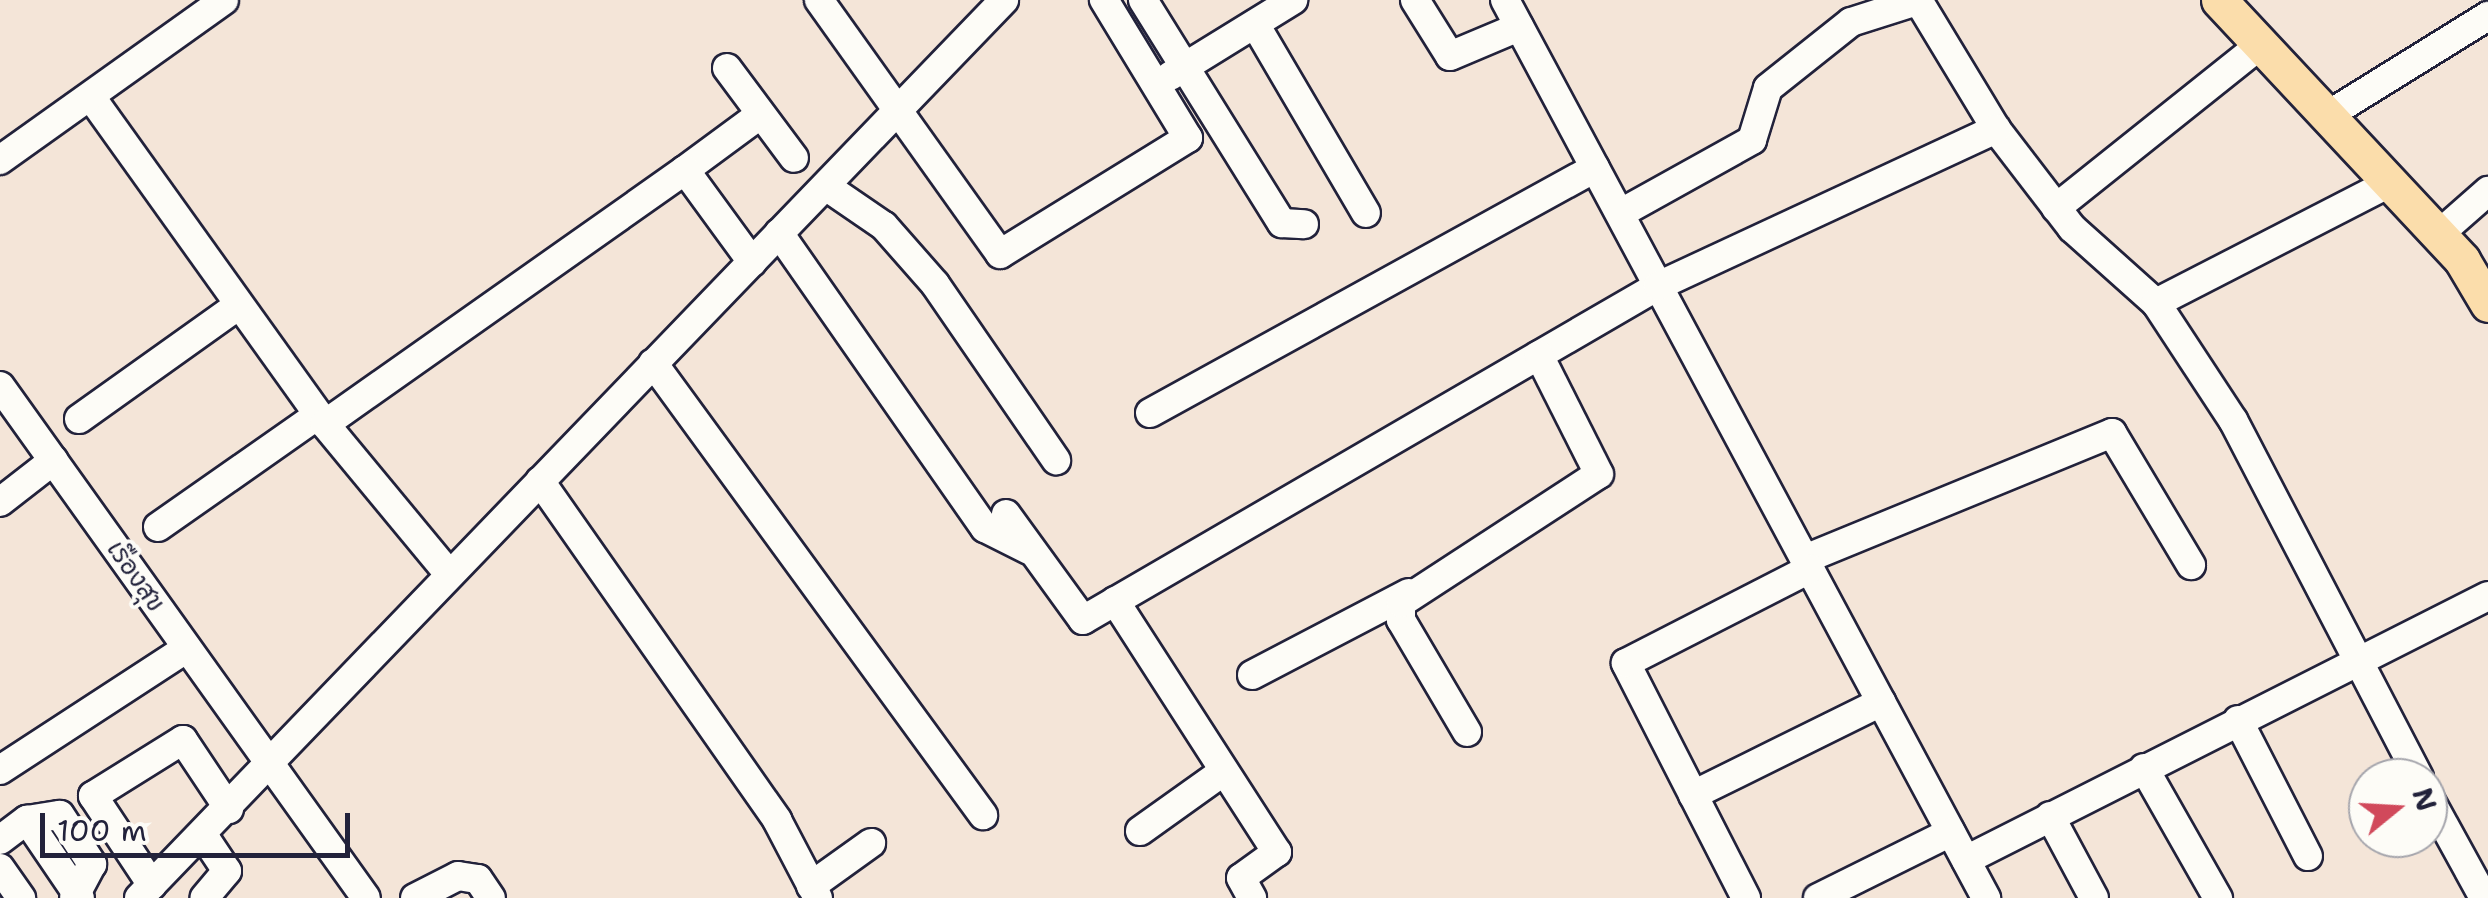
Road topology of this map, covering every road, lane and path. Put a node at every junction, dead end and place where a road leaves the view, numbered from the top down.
1 (224, 0) edge
2 (819, 0) edge
3 (1004, 0) edge
4 (1104, 0) edge
5 (1143, 0) edge
6 (1294, 0) edge
7 (1415, 0) edge
8 (1505, 0) edge
9 (1919, 0) edge
10 (2219, 0) edge
11 (2488, 16) edge
12 (1255, 24) junction
13 (1519, 27) junction
14 (2258, 47) junction
15 (1184, 67) junction
16 (727, 68) dead end
17 (1156, 84) junction
18 (91, 97) junction
19 (895, 113) junction
20 (761, 114) junction
21 (2325, 117) junction
22 (1996, 130) junction
23 (2, 154) edge
24 (794, 158) dead end
25 (1595, 168) junction
26 (685, 170) junction
27 (2389, 183) junction
28 (827, 187) junction
29 (2488, 191) edge
30 (2056, 208) junction
31 (1366, 212) dead end
32 (1621, 214) junction
33 (1304, 224) dead end
34 (779, 233) junction
35 (2438, 234) junction
36 (752, 262) junction
37 (1658, 286) junction
38 (2156, 303) junction
39 (2488, 304) edge
40 (240, 305) junction
41 (1539, 356) junction
42 (653, 362) junction
43 (0, 386) edge
44 (1150, 413) dead end
45 (80, 419) dead end
46 (321, 419) junction
47 (54, 460) junction
48 (1056, 460) dead end
49 (540, 480) junction
50 (0, 502) edge
51 (1006, 514) dead end
52 (158, 528) dead end
53 (1035, 554) junction
54 (1808, 564) junction
55 (2191, 565) dead end
56 (448, 574) junction
57 (1409, 592) junction
58 (2488, 596) edge
59 (1115, 601) junction
60 (187, 648) junction
61 (2362, 660) junction
62 (1252, 675) dead end
63 (1881, 702) junction
64 (2238, 720) junction
65 (1467, 732) dead end
66 (2409, 758) edge
67 (272, 766) junction
68 (2144, 768) junction
69 (0, 770) edge
70 (1224, 771) junction
71 (1694, 795) junction
72 (228, 809) junction
73 (983, 815) dead end
74 (2050, 816) junction
75 (1140, 831) dead end
76 (1951, 832) junction
77 (2448, 832) edge
78 (202, 835) junction
79 (0, 840) edge
80 (871, 843) dead end
81 (2308, 856) dead end
82 (1966, 860) junction
83 (0, 868) edge
84 (145, 892) edge
85 (814, 892) edge
86 (77, 897) edge
87 (21, 898) edge
88 (204, 898) edge
89 (366, 898) edge
90 (415, 898) edge
91 (491, 898) edge
92 (1252, 898) edge
93 (1746, 898) edge
94 (1818, 898) edge
95 (1986, 898) edge
96 (2094, 898) edge
97 (2218, 898) edge
98 (2484, 898) edge

1 - 18 street
2 - 19 street
3 - 19 street
4 - 17 street
5 - 15 street
6 - 12 street
7 - 13 street
8 - 13 street
9 - 22 street
9 - 32 street
10 - 14 main road
11 - 21 street
12 - 15 street
12 - 31 street
13 - 25 street
14 - 21 main road
14 - 30 street
15 - 17 street
15 - 33 street
16 - 20 street
17 - 19 street
18 - 23 street
18 - 40 street
19 - 28 street
20 - 24 street
20 - 26 street
21 - 27 main road
22 - 30 street
22 - 37 street
25 - 32 street
25 - 44 street
26 - 36 street
26 - 46 street
27 - 35 main road
27 - 38 street
28 - 34 street
28 - 48 street
29 - 35 street
30 - 38 street
32 - 37 street
34 - 36 street
34 - 53 street
35 - 39 main road
36 - 42 street
37 - 41 street
37 - 54 street
38 - 61 street
40 - 45 street
40 - 46 street
41 - 57 street
41 - 59 street
42 - 49 street
42 - 73 street
43 - 47 street, เรืองสุข
46 - 52 street
46 - 56 street
47 - 50 street
47 - 60 street, เรืองสุข
49 - 56 street
49 - 85 street
51 - 53 street
53 - 59 street
54 - 55 street
54 - 63 street
54 - 71 street
56 - 67 street
57 - 62 street
57 - 65 street
58 - 61 street
59 - 70 street
60 - 67 street, เรืองสุข
60 - 69 street
61 - 64 street
61 - 66 street
63 - 71 street
63 - 76 street
64 - 68 street
64 - 81 street
67 - 72 street
67 - 89 street, เรืองสุข
68 - 74 street
68 - 97 street
70 - 75 street
70 - 92 street
71 - 93 street
72 - 78 street
72 - 84 street
74 - 82 street
74 - 96 street
76 - 82 street
76 - 94 street
77 - 98 street
78 - 84 street
78 - 88 street
79 - 86 street
80 - 85 street
82 - 95 street
83 - 87 street
90 - 91 street

